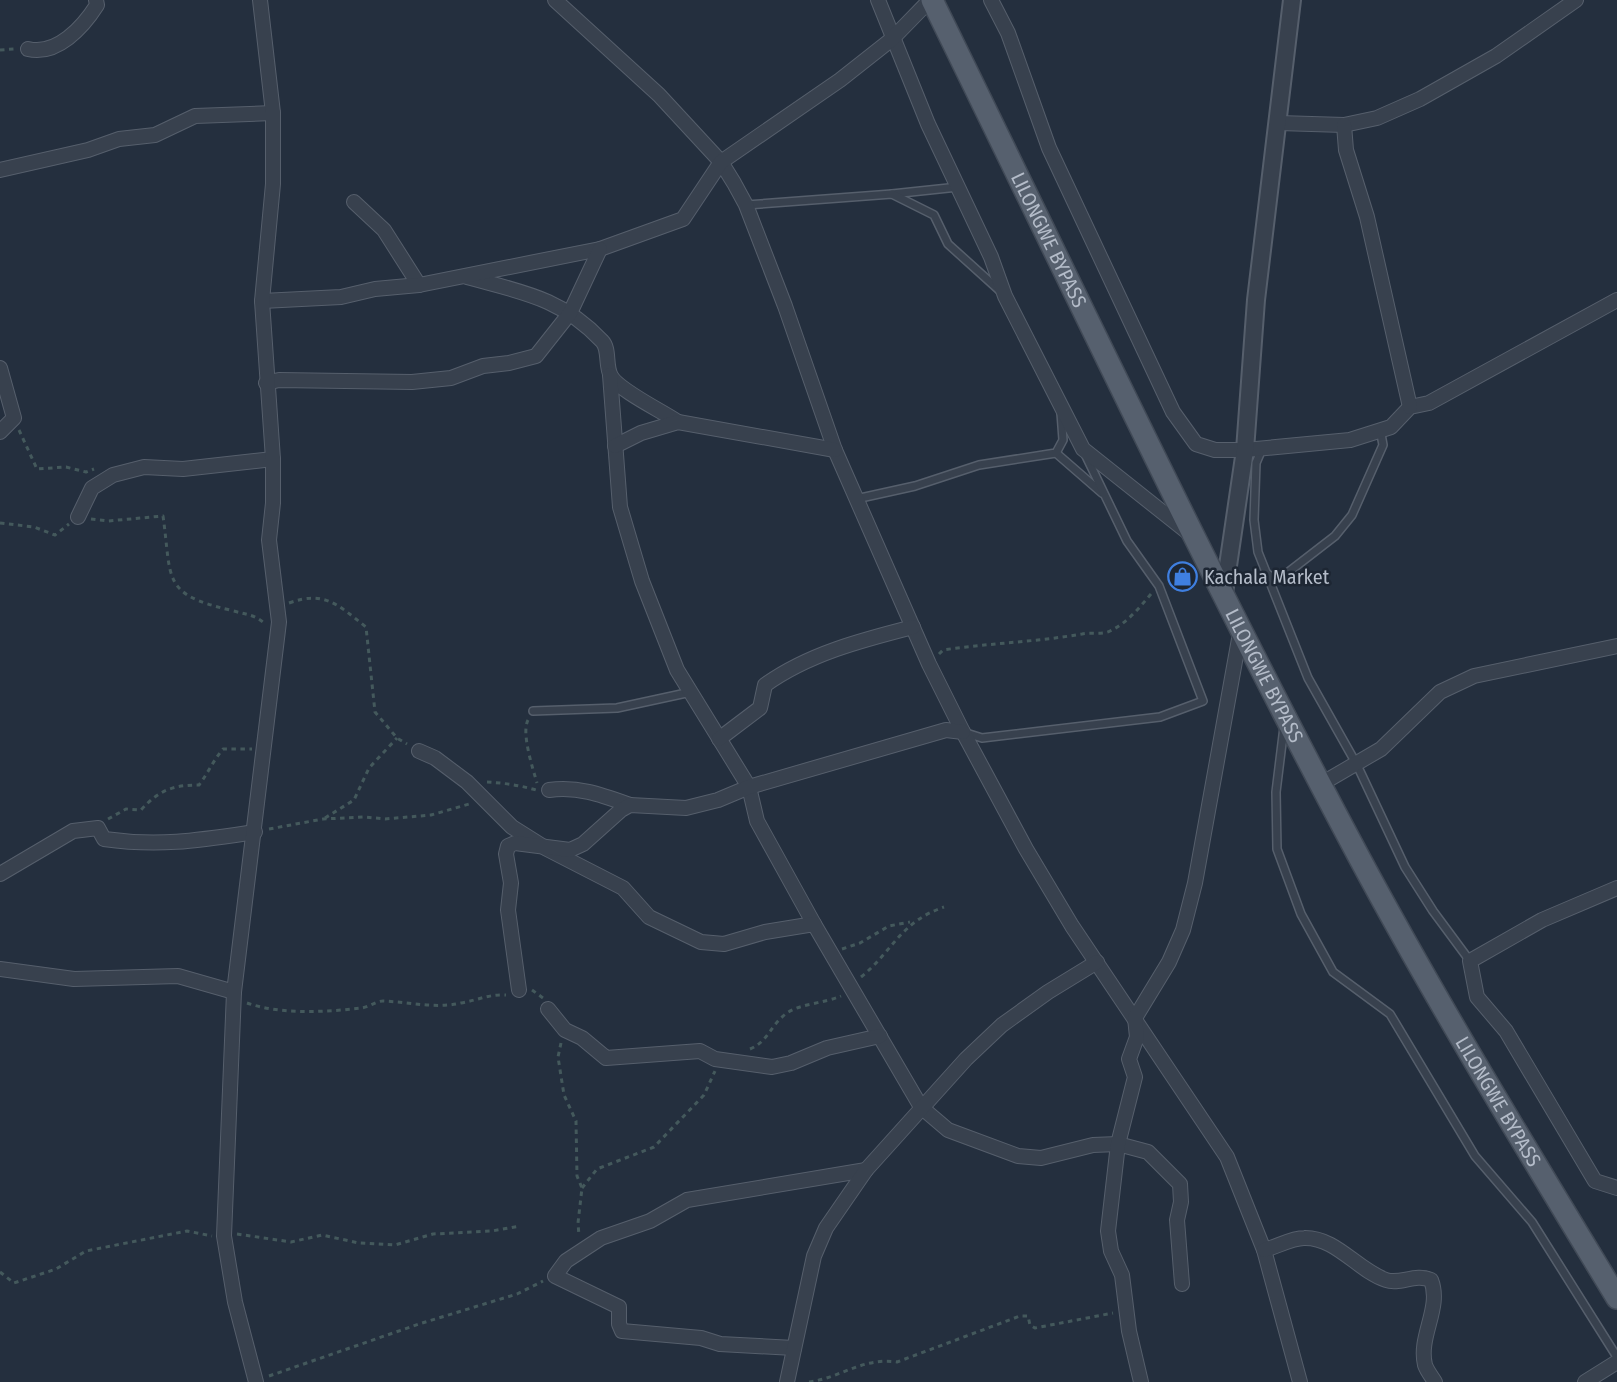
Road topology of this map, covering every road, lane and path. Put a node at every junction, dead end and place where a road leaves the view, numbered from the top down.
1 (96, 0) edge
2 (260, 0) edge
3 (555, 0) edge
4 (878, 0) edge
5 (931, 0) edge
6 (991, 0) edge
7 (1292, 0) edge
8 (1576, 0) edge
9 (892, 39) junction
10 (28, 49) dead end
11 (273, 113) junction
12 (1279, 123) junction
13 (1344, 125) junction
14 (721, 162) junction
15 (0, 170) edge
16 (959, 187) junction
17 (892, 194) junction
18 (354, 202) dead end
19 (746, 205) junction
20 (600, 249) junction
21 (465, 276) junction
22 (419, 285) junction
23 (1005, 296) junction
24 (1617, 300) edge
25 (262, 301) junction
26 (570, 313) junction
27 (0, 368) edge
28 (610, 375) junction
29 (266, 383) junction
30 (1410, 407) junction
31 (1060, 408) junction
32 (14, 418) junction
33 (678, 422) junction
34 (0, 432) edge
35 (1373, 433) junction
36 (615, 446) junction
37 (1083, 449) junction
38 (1262, 449) junction
39 (835, 450) junction
40 (1245, 450) junction
41 (1056, 453) junction
42 (273, 459) junction
43 (113, 475) junction
44 (1104, 495) junction
45 (856, 499) junction
46 (78, 517) junction
47 (0, 523) edge
48 (1198, 541) junction
49 (1264, 572) junction
50 (1159, 586) junction
51 (1224, 593) junction
52 (276, 607) junction
53 (1241, 626) junction
54 (913, 627) junction
55 (277, 634) junction
56 (1617, 646) edge
57 (929, 664) junction
58 (691, 692) junction
59 (533, 711) joint
60 (1286, 715) junction
61 (963, 732) junction
62 (397, 738) junction
63 (719, 739) junction
64 (264, 749) junction
65 (420, 752) joint
66 (1357, 765) junction
67 (467, 782) junction
68 (1321, 784) junction
69 (749, 787) junction
70 (549, 790) dead end
71 (483, 800) junction
72 (630, 805) junction
73 (323, 819) junction
74 (98, 828) junction
75 (255, 832) junction
76 (548, 849) junction
77 (0, 874) edge
78 (1617, 888) edge
79 (944, 907) dead end
80 (911, 923) junction
81 (814, 924) junction
82 (833, 954) junction
83 (1470, 961) junction
84 (1097, 962) junction
85 (0, 969) edge
86 (851, 984) junction
87 (519, 990) junction
88 (234, 995) junction
89 (548, 1009) joint
90 (1136, 1018) junction
91 (565, 1030) junction
92 (880, 1036) junction
93 (733, 1063) junction
94 (921, 1107) junction
95 (1118, 1144) junction
96 (866, 1170) junction
97 (582, 1188) junction
98 (1617, 1188) edge
99 (520, 1226) dead end
100 (224, 1236) junction
101 (582, 1251) junction
102 (1264, 1251) junction
103 (0, 1272) edge
104 (555, 1275) junction
105 (1182, 1284) dead end
106 (1617, 1298) edge
107 (1128, 1309) junction
108 (794, 1348) junction
109 (1617, 1357) edge
110 (1617, 1362) edge
111 (256, 1381) edge
112 (787, 1382) edge
113 (809, 1382) edge
114 (1141, 1382) edge
115 (1300, 1382) edge
116 (1435, 1382) edge
117 (1585, 1382) edge

1 - 10 street
2 - 11 street
3 - 14 street
4 - 9 street
5 - 9 street
5 - 48 main road, LILONGWE BYPASS
6 - 40 street
7 - 12 street
8 - 13 street
9 - 14 street
9 - 16 street
11 - 15 street
11 - 25 street
12 - 13 street
12 - 40 street
13 - 30 street
14 - 19 street
14 - 20 street
16 - 17 lane
16 - 23 street
17 - 19 lane
17 - 23 lane
18 - 22 street
19 - 39 street
20 - 21 street
20 - 26 street
21 - 22 street
21 - 26 street
22 - 25 street
23 - 31 street
24 - 30 street
25 - 29 street
26 - 28 street
26 - 29 street
27 - 32 street
28 - 33 street
28 - 36 street
29 - 42 street
30 - 35 street
31 - 37 street
31 - 41 lane
32 - 34 street
32 - 43 path
33 - 36 street
33 - 39 street
35 - 38 street
35 - 49 lane
36 - 58 street
37 - 44 lane
37 - 48 street
38 - 40 street
38 - 49 lane
39 - 45 street
40 - 51 street
41 - 44 lane
41 - 45 lane
42 - 43 street
42 - 52 street
43 - 46 street
44 - 50 lane
45 - 54 street
46 - 47 path
46 - 55 path
48 - 51 main road, LILONGWE BYPASS
49 - 66 lane
50 - 57 path
50 - 61 lane
51 - 53 main road, LILONGWE BYPASS
52 - 55 street
52 - 62 path
53 - 60 main road, LILONGWE BYPASS
53 - 90 street
54 - 57 street
54 - 63 street
55 - 64 street
56 - 66 street
57 - 61 street
58 - 59 lane
58 - 63 street
59 - 67 path
60 - 68 main road, LILONGWE BYPASS
60 - 109 lane
61 - 69 street
61 - 84 street
62 - 65 path
62 - 73 path
63 - 69 street
64 - 74 path
64 - 75 street
65 - 67 street
66 - 68 street
66 - 83 lane
67 - 71 street
68 - 106 main road, LILONGWE BYPASS
69 - 72 street
69 - 81 street
70 - 72 street
71 - 73 path
71 - 76 street
72 - 76 street
73 - 75 path
74 - 75 street
74 - 77 street
75 - 88 street
76 - 81 street
76 - 87 street
78 - 83 street
79 - 80 path
80 - 82 path
80 - 86 path
81 - 82 street
82 - 86 street
83 - 98 street
84 - 90 street
84 - 94 street
85 - 88 street
86 - 92 street
86 - 93 path
87 - 88 path
87 - 89 path
88 - 100 street
89 - 91 street
90 - 95 street
90 - 102 street
91 - 93 street
91 - 97 path
92 - 93 street
92 - 94 street
93 - 97 path
94 - 95 street
94 - 96 street
95 - 105 street
95 - 107 street
96 - 101 street
96 - 108 street
97 - 101 path
99 - 100 path
100 - 103 path
100 - 111 street
101 - 104 street
102 - 115 street
102 - 116 street
104 - 108 street
104 - 111 path
107 - 113 path
107 - 114 street
108 - 112 street
110 - 117 street

